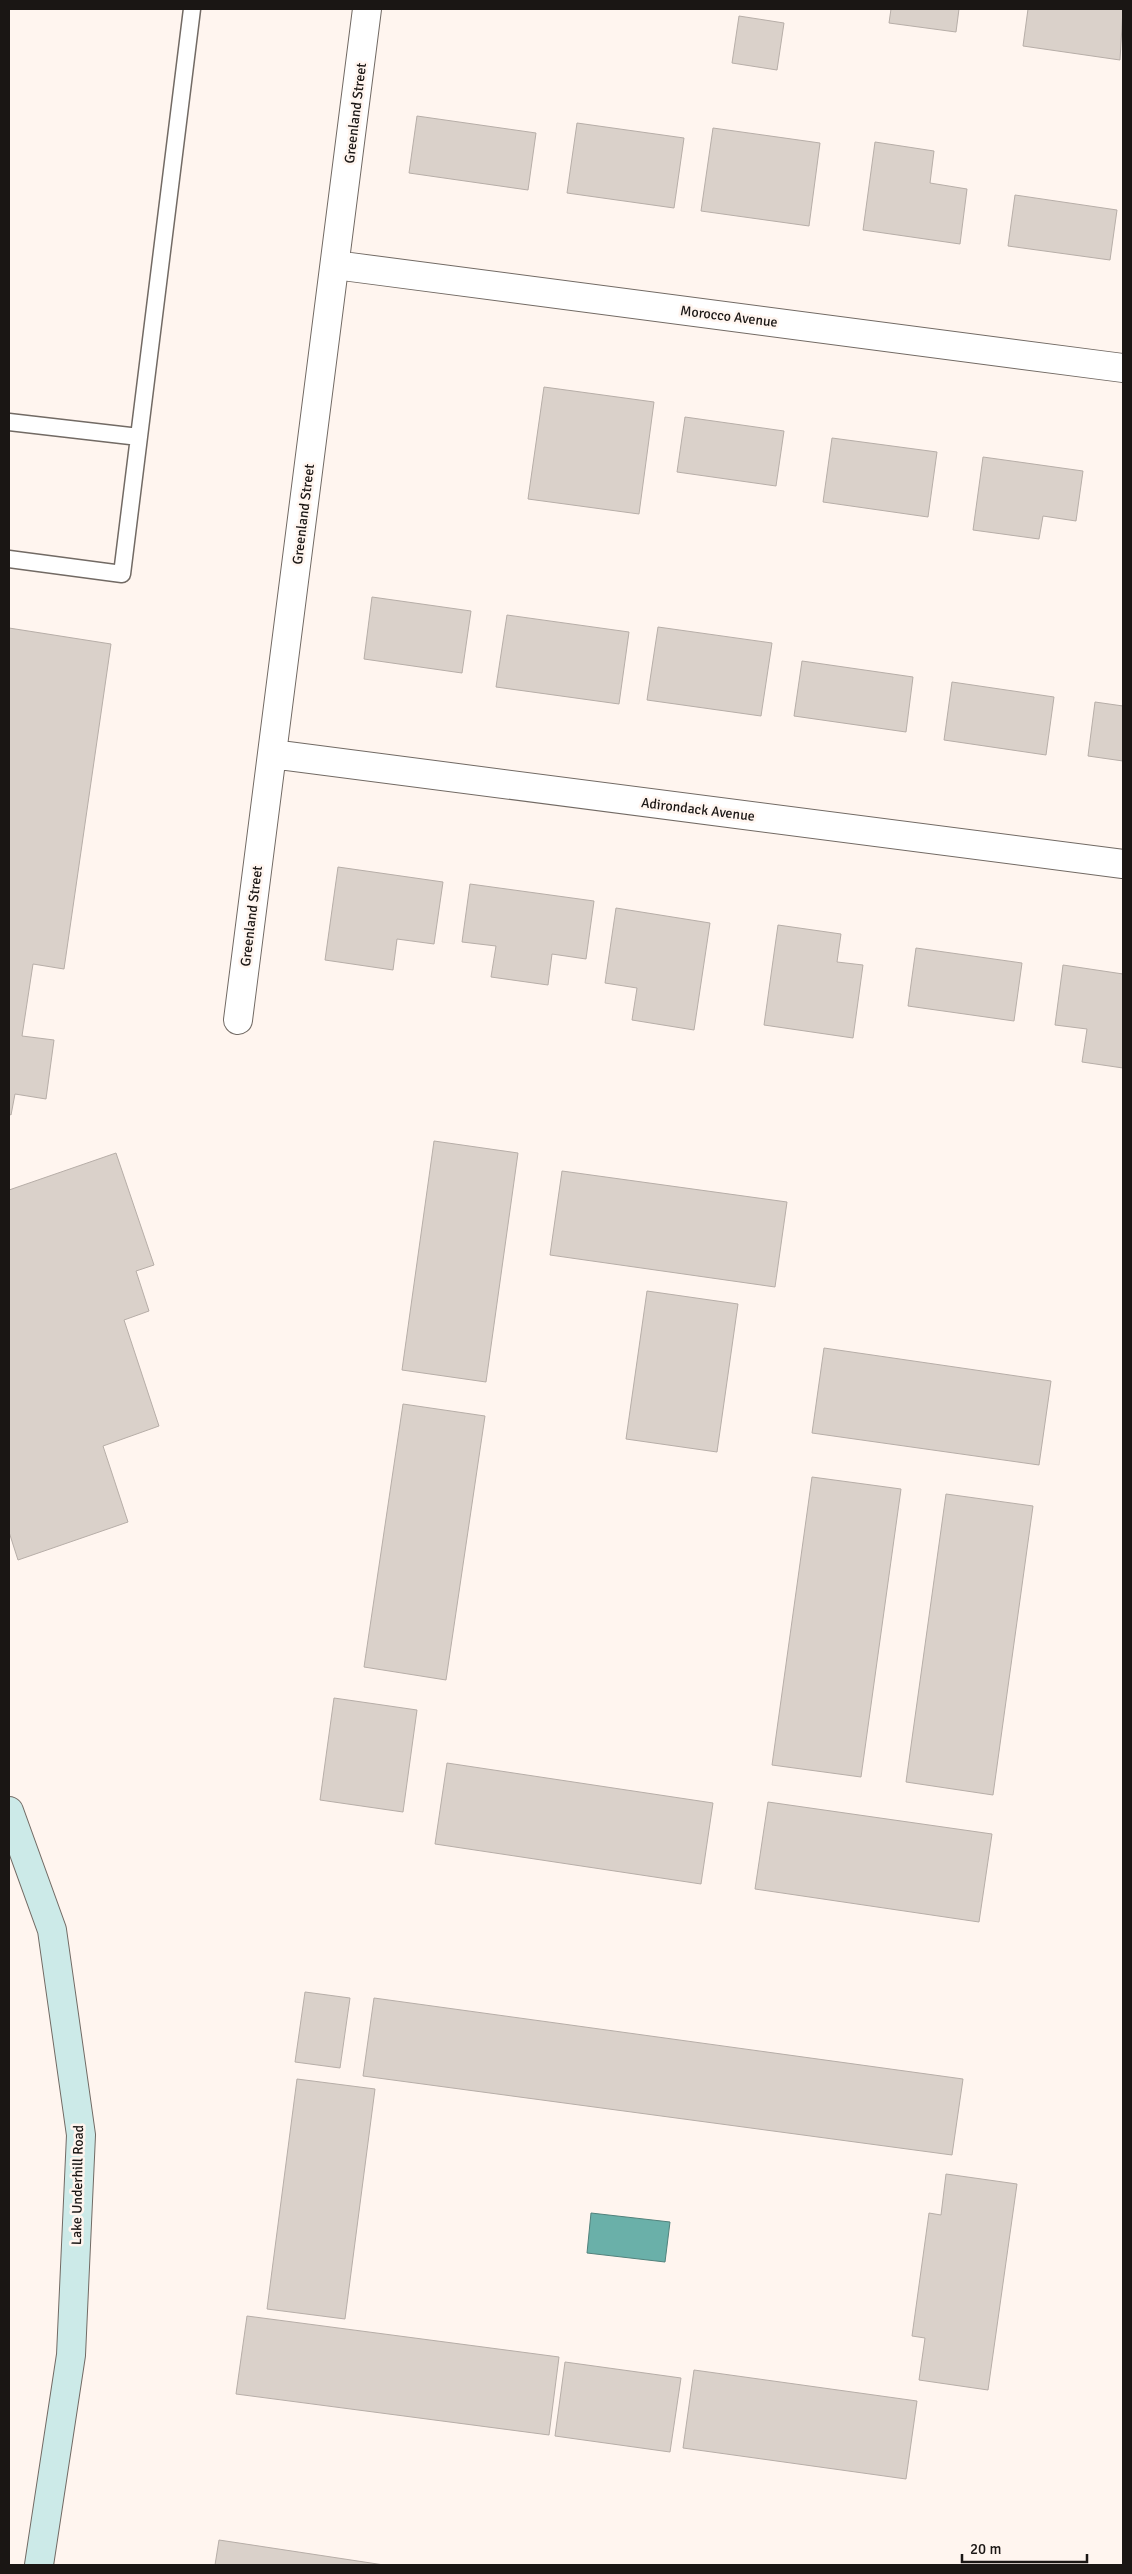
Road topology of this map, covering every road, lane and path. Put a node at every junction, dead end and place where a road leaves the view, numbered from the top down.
1 (192, 9) edge
2 (368, 9) edge
3 (336, 265) junction
4 (1123, 368) edge
5 (9, 422) edge
6 (139, 438) junction
7 (9, 559) edge
8 (272, 754) junction
9 (1123, 864) edge
10 (238, 1020) dead end
11 (9, 1811) edge
12 (39, 2565) edge

1 - 6 lane
2 - 3 street, Greenland Street
3 - 4 street, Morocco Avenue
3 - 8 street, Greenland Street
5 - 6 lane
6 - 7 lane
8 - 9 street, Adirondack Avenue
8 - 10 street, Greenland Street
11 - 12 main road, Lake Underhill Road

